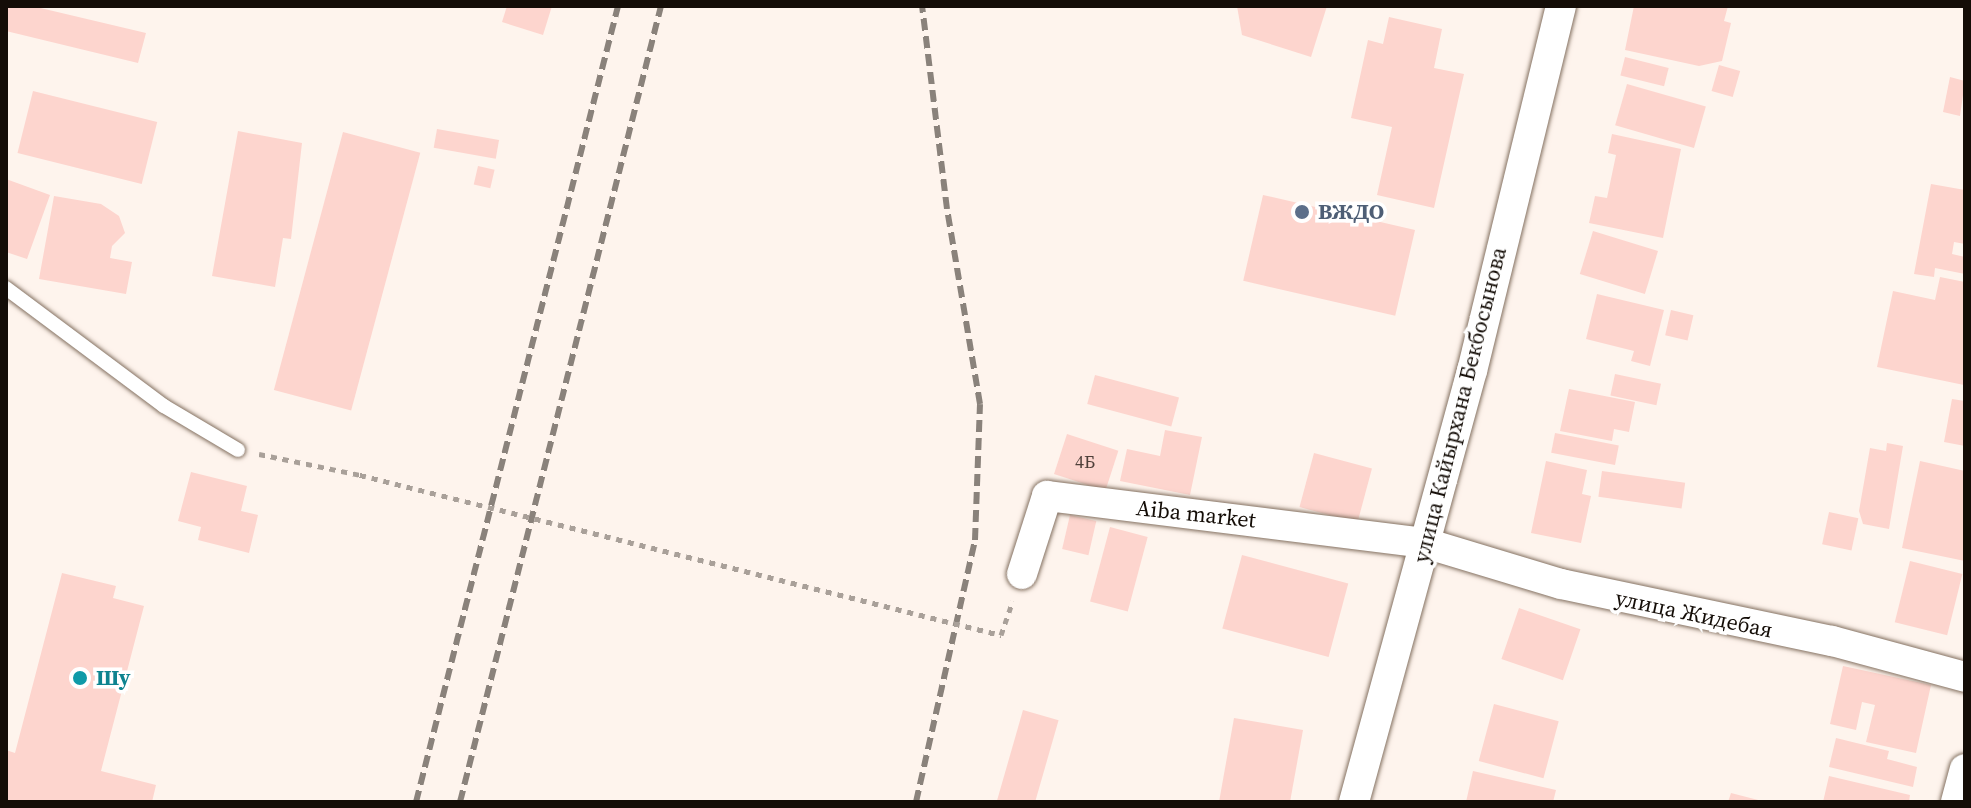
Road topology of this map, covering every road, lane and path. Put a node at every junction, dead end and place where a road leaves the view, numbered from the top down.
1 (1561, 6) edge
2 (6, 288) edge
3 (238, 450) joint
4 (1425, 543) junction
5 (1022, 574) dead end
6 (1001, 635) dead end
7 (1965, 677) edge
8 (1965, 769) edge
9 (1354, 802) edge
10 (1956, 802) edge

1 - 4 street, улица Кайырхана Бекбосынова
2 - 3 lane
3 - 6 path, bridge
4 - 5 street, Aiba market
4 - 7 street, улица Жидебая
4 - 9 street, улица Кайырхана Бекбосынова
8 - 10 street

